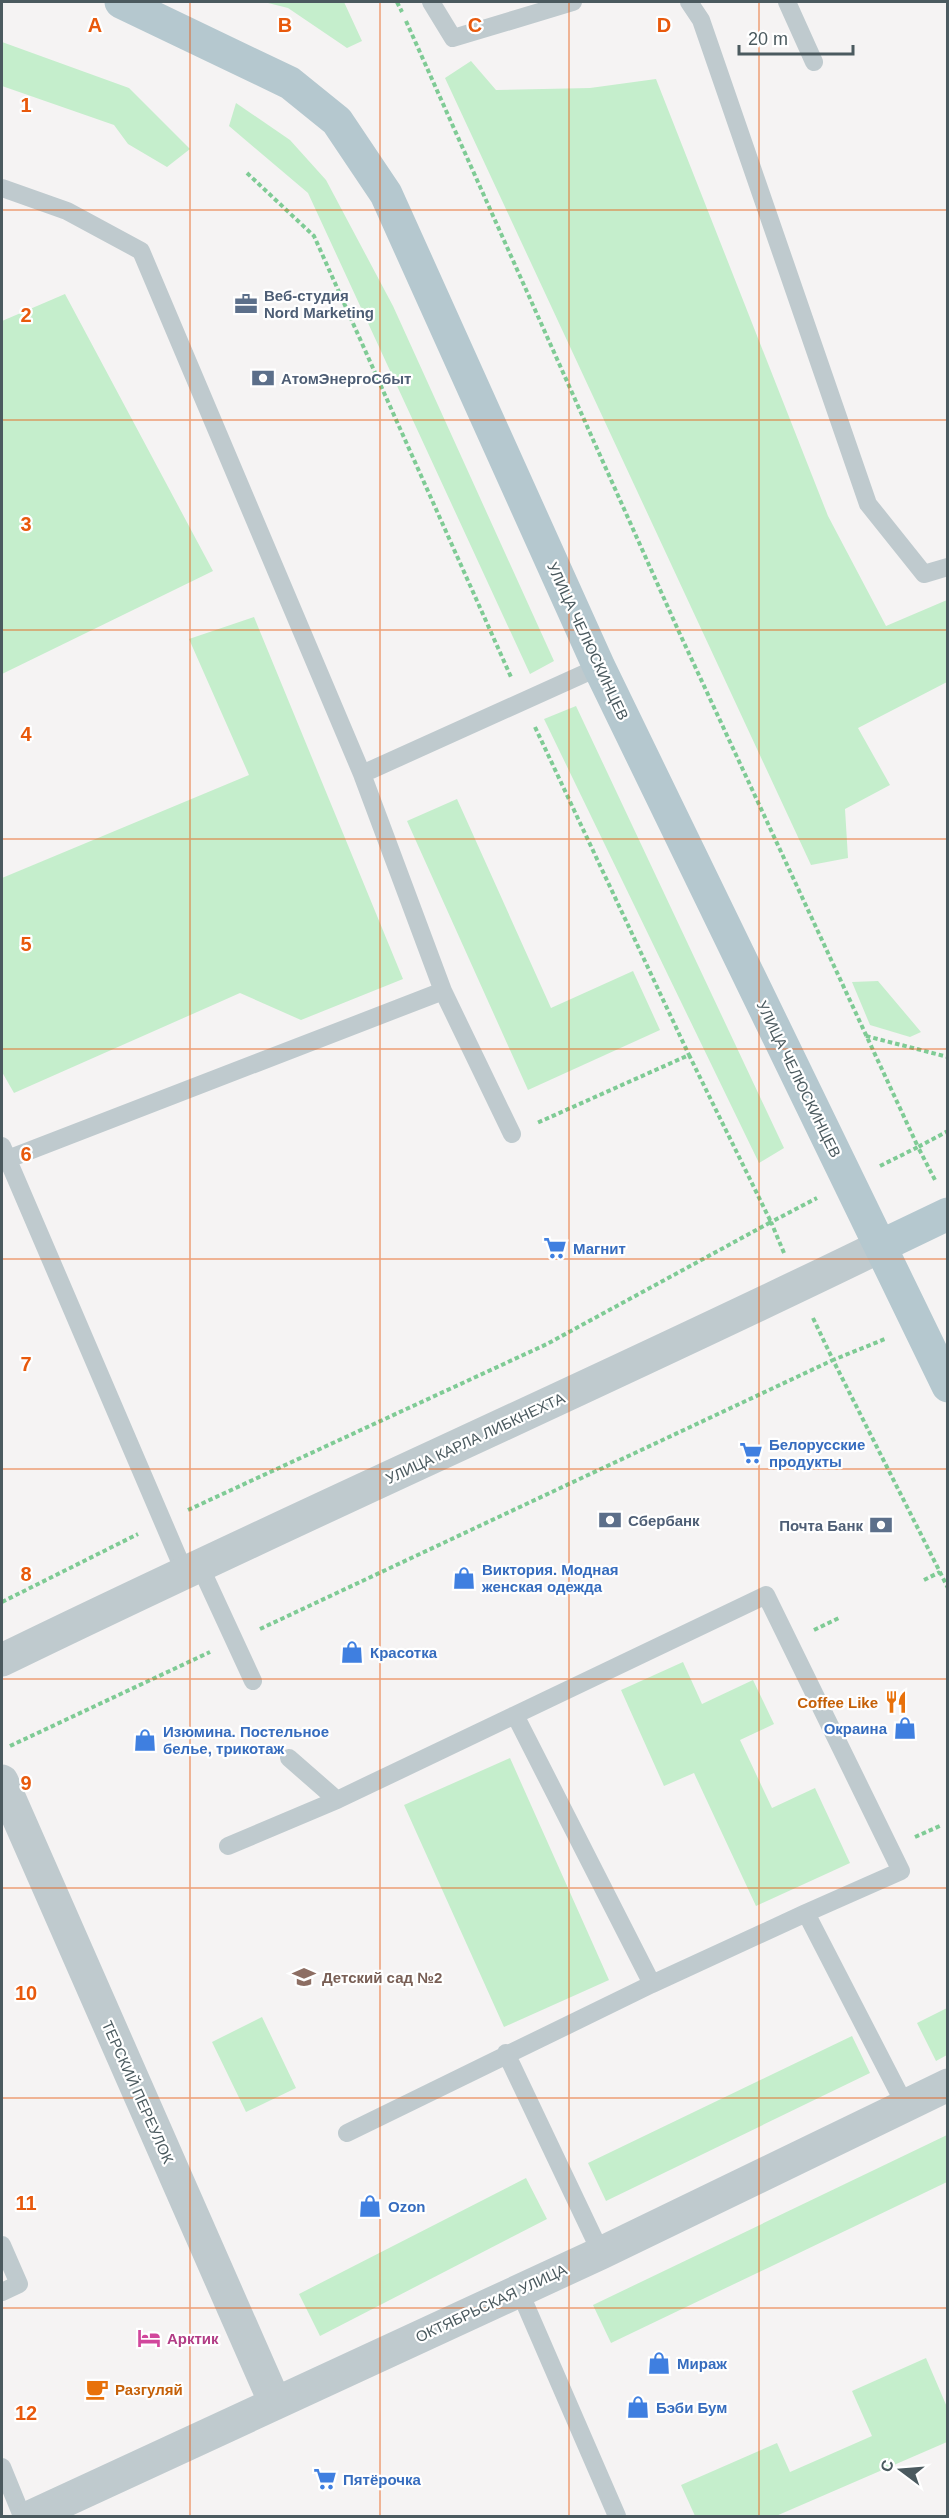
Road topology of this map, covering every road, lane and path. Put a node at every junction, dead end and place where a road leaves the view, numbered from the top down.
1 (397, 2) edge
2 (431, 2) edge
3 (573, 2) edge
4 (689, 2) edge
5 (787, 2) edge
6 (129, 4) edge
7 (814, 62) dead end
8 (247, 173) dead end
9 (2, 188) edge
10 (948, 567) edge
11 (599, 667) junction
12 (523, 703) junction
13 (362, 774) junction
14 (442, 991) junction
15 (865, 1035) junction
16 (689, 1055) junction
17 (948, 1057) edge
18 (948, 1131) edge
19 (512, 1134) joint
20 (918, 1147) junction
21 (5, 1153) edge
22 (850, 1181) junction
23 (943, 1200) edge
24 (881, 1246) junction
25 (948, 1386) edge
26 (163, 1521) junction
27 (191, 1568) junction
28 (940, 1572) junction
29 (924, 1580) dead end
30 (948, 1588) edge
31 (2, 1602) edge
32 (236, 1640) junction
33 (2, 1660) edge
34 (254, 1681) dead end
35 (515, 1715) junction
36 (2, 1750) edge
37 (289, 1758) dead end
38 (2, 1781) edge
39 (337, 1800) junction
40 (228, 1846) dead end
41 (806, 1912) junction
42 (652, 1984) junction
43 (506, 2053) junction
44 (948, 2085) edge
45 (905, 2105) junction
46 (347, 2133) dead end
47 (2, 2245) edge
48 (601, 2253) junction
49 (519, 2290) junction
50 (2, 2292) edge
51 (275, 2403) junction
52 (2, 2467) edge
53 (22, 2517) edge
54 (32, 2517) edge
55 (618, 2517) edge

1 - 15 path
2 - 3 lane
4 - 10 lane
5 - 7 lane
6 - 11 main road, УЛИЦА ЧЕЛЮСКИНЦЕВ
8 - 12 path
9 - 13 lane
11 - 12 lane
11 - 22 main road, УЛИЦА ЧЕЛЮСКИНЦЕВ
12 - 13 lane
12 - 16 path
13 - 14 lane
14 - 19 lane
14 - 21 lane
15 - 17 path
15 - 20 path
16 - 19 path
16 - 26 path
18 - 20 path
20 - 22 path
20 - 23 path
21 - 26 lane
22 - 24 main road, УЛИЦА ЧЕЛЮСКИНЦЕВ
23 - 24 main road, УЛИЦА КАРЛА ЛИБКНЕХТА
24 - 25 main road, УЛИЦА ЧЕЛЮСКИНЦЕВ
24 - 27 street, УЛИЦА КАРЛА ЛИБКНЕХТА
26 - 27 lane
26 - 31 path
27 - 32 lane
27 - 33 street, УЛИЦА КАРЛА ЛИБКНЕХТА
28 - 29 path
28 - 30 path
28 - 32 path
32 - 34 lane
32 - 36 path
35 - 39 lane
35 - 41 lane
35 - 42 lane
37 - 39 lane
38 - 51 street, ТЕРСКИЙ ПЕРЕУЛОК
39 - 40 lane
41 - 42 lane
41 - 45 lane
42 - 43 lane
43 - 46 lane
43 - 48 lane
44 - 45 street, ОКТЯБРЬСКАЯ УЛИЦА
45 - 48 street, ОКТЯБРЬСКАЯ УЛИЦА
47 - 50 lane
48 - 49 street, ОКТЯБРЬСКАЯ УЛИЦА
49 - 51 street, ОКТЯБРЬСКАЯ УЛИЦА
49 - 55 lane
51 - 54 street, ОКТЯБРЬСКАЯ УЛИЦА
52 - 53 lane

